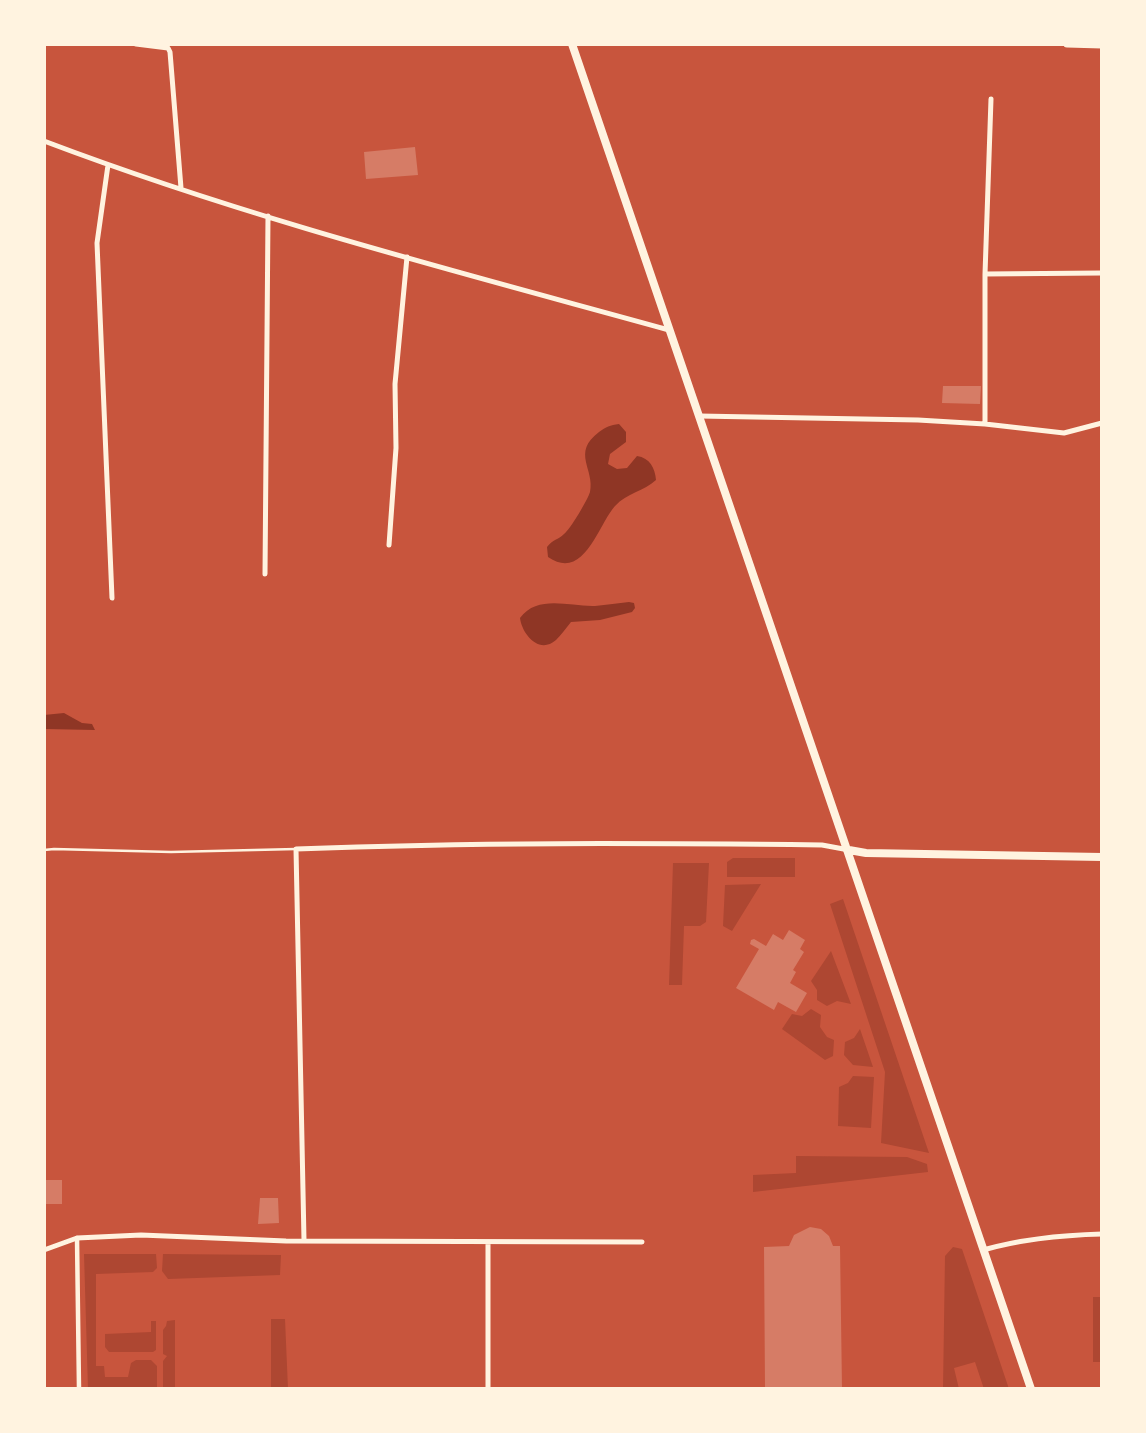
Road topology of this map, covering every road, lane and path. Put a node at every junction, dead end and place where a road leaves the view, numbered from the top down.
1 (136, 44) edge
2 (572, 44) edge
3 (1067, 44) edge
4 (1102, 45) edge
5 (168, 46) edge
6 (990, 99) dead end
7 (44, 141) edge
8 (108, 165) junction
9 (181, 188) junction
10 (268, 216) junction
11 (407, 257) junction
12 (1102, 273) edge
13 (985, 274) junction
14 (669, 330) junction
15 (699, 416) junction
16 (1102, 423) edge
17 (985, 424) junction
18 (389, 545) dead end
19 (265, 574) dead end
20 (112, 598) dead end
21 (296, 849) junction
22 (44, 850) edge
23 (849, 850) junction
24 (1102, 857) edge
25 (1102, 1234) edge
26 (78, 1238) junction
27 (304, 1240) junction
28 (642, 1242) dead end
29 (488, 1243) junction
30 (44, 1250) edge
31 (983, 1250) junction
32 (79, 1389) edge
33 (488, 1389) edge
34 (1031, 1389) edge

1 - 5 street
2 - 14 main road
3 - 4 street
5 - 9 street
6 - 13 street
7 - 8 street
8 - 9 street
8 - 20 street
9 - 10 street
10 - 11 street
10 - 19 street
11 - 14 street
11 - 18 street
12 - 13 street
13 - 17 street
14 - 15 main road
15 - 17 street
15 - 23 main road
16 - 17 street
21 - 22 lane
21 - 23 street
21 - 27 street
23 - 24 main road
23 - 31 main road
25 - 31 street
26 - 27 street
26 - 30 street
26 - 32 street
27 - 29 street
28 - 29 street
29 - 33 street
31 - 34 main road

